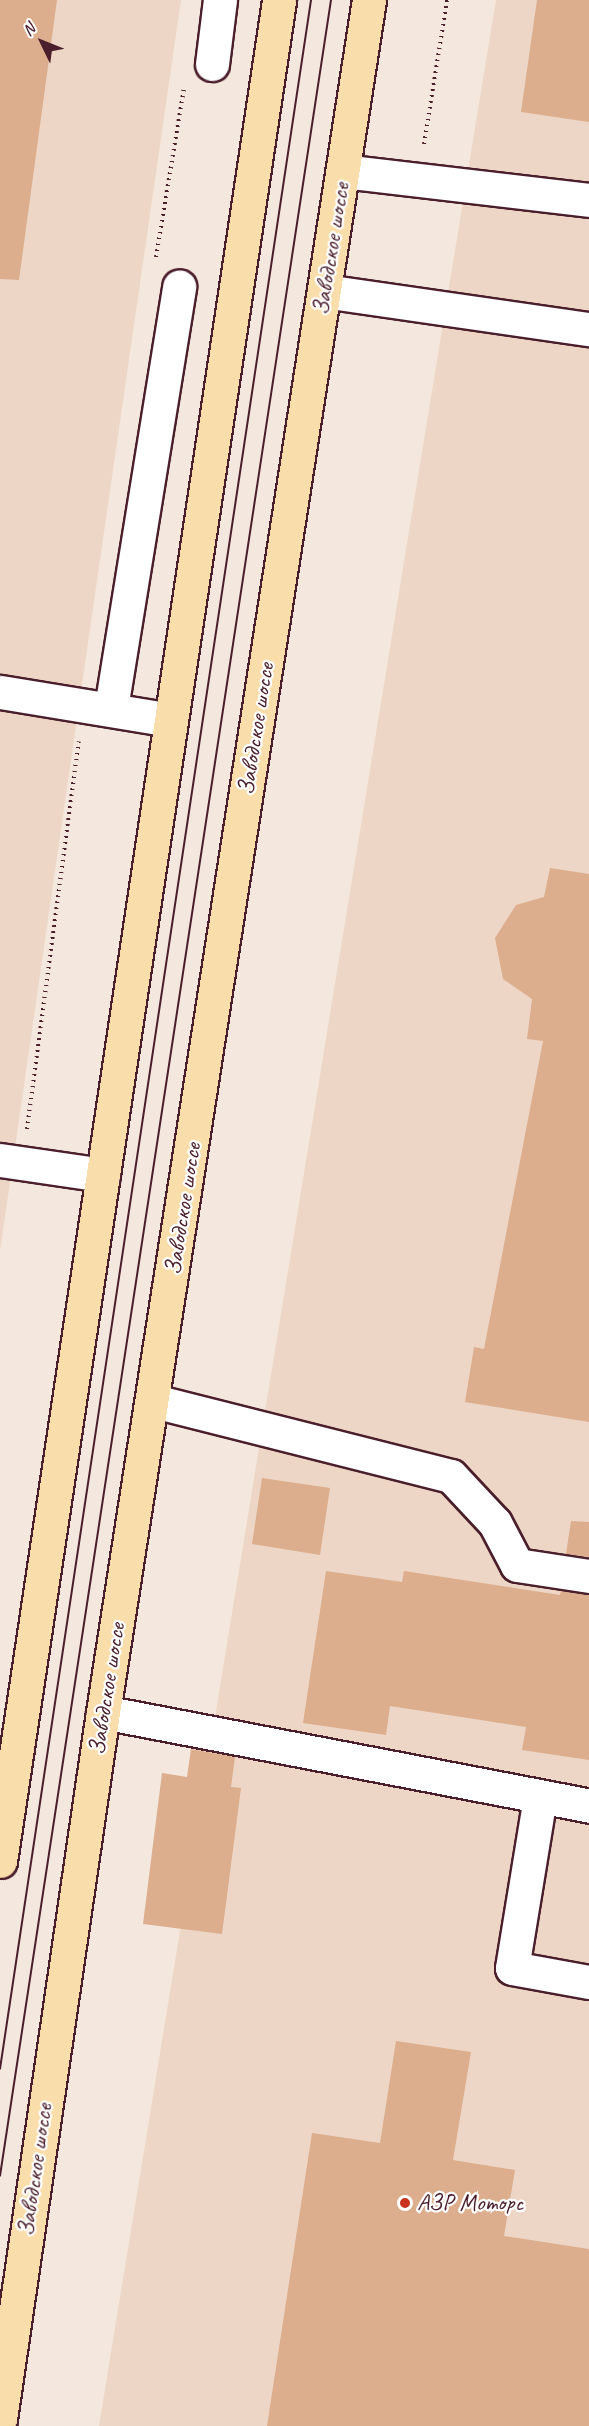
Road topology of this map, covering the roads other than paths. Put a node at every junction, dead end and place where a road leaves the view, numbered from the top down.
1 (220, 0) edge
2 (279, 0) edge
3 (369, 0) edge
4 (212, 64) dead end
5 (344, 171) junction
6 (589, 200) edge
7 (179, 286) dead end
8 (324, 291) junction
9 (589, 329) edge
10 (0, 692) edge
11 (111, 708) junction
12 (171, 720) junction
13 (0, 1160) edge
14 (103, 1175) junction
15 (153, 1401) junction
16 (589, 1576) edge
17 (103, 1712) junction
18 (8, 1750) edge
19 (540, 1797) junction
20 (589, 1806) edge
21 (0, 1861) edge
22 (589, 1982) edge
23 (0, 2419) edge

1 - 4 lane
2 - 12 main road
3 - 5 main road, Заводское шоссе
5 - 6 lane
5 - 8 main road, Заводское шоссе
7 - 11 lane
8 - 9 lane
8 - 15 main road, Заводское шоссе
10 - 11 lane
11 - 12 lane
12 - 14 main road
13 - 14 lane
14 - 18 main road
15 - 16 lane
15 - 17 main road, Заводское шоссе
17 - 19 lane
17 - 23 main road, Заводское шоссе
18 - 21 main road
19 - 20 lane
19 - 22 lane

